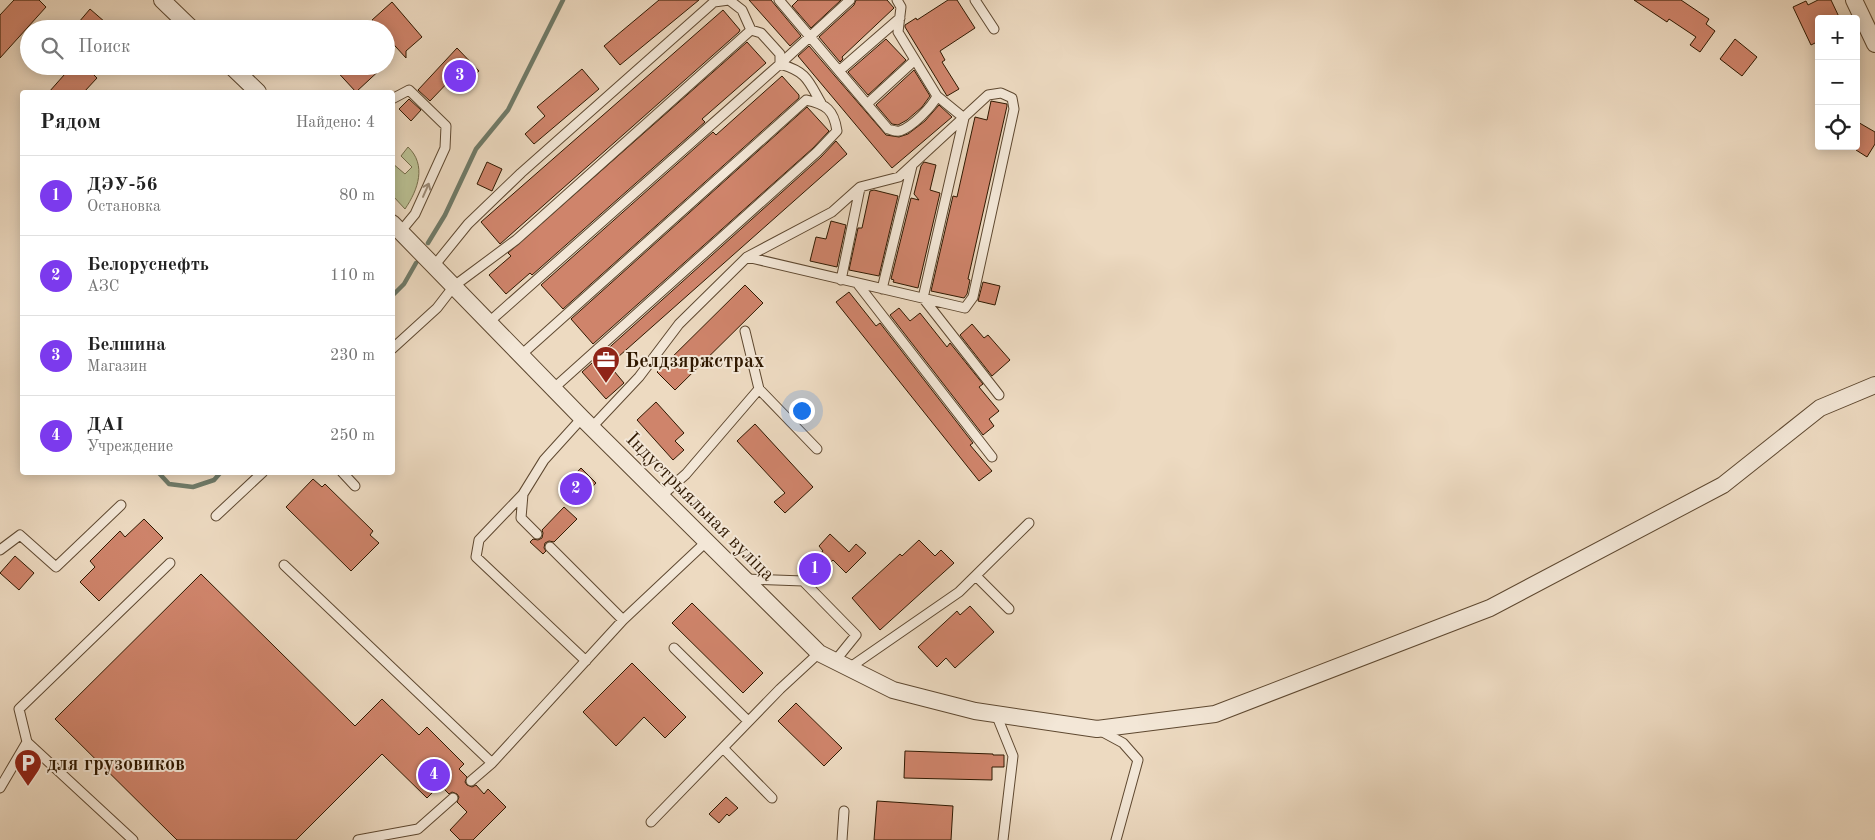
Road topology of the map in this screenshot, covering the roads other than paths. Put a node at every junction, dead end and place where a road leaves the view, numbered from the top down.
1 (162, 0) edge
2 (850, 0) edge
3 (897, 0) edge
4 (975, 0) edge
5 (1854, 0) edge
6 (781, 1) edge
7 (900, 18) junction
8 (183, 20) edge
9 (994, 29) dead end
10 (751, 30) junction
11 (810, 36) junction
12 (1875, 44) edge
13 (915, 60) junction
14 (780, 64) junction
15 (839, 70) junction
16 (240, 75) edge
17 (256, 90) edge
18 (937, 96) junction
19 (395, 97) edge
20 (821, 103) junction
21 (867, 104) junction
22 (964, 118) junction
23 (912, 166) junction
24 (860, 187) junction
25 (396, 227) edge
26 (748, 257) junction
27 (434, 266) junction
28 (841, 280) junction
29 (857, 283) junction
30 (454, 286) junction
31 (882, 289) junction
32 (923, 298) junction
33 (489, 322) junction
34 (745, 331) dead end
35 (395, 347) edge
36 (521, 355) junction
37 (1875, 385) edge
38 (554, 388) junction
39 (759, 389) junction
40 (999, 395) dead end
41 (587, 423) junction
42 (818, 450) dead end
43 (992, 457) dead end
44 (260, 475) edge
45 (345, 475) edge
46 (355, 486) dead end
47 (523, 494) junction
48 (661, 496) junction
49 (121, 505) dead end
50 (216, 516) dead end
51 (1029, 523) dead end
52 (537, 534) dead end
53 (706, 542) junction
54 (550, 547) dead end
55 (0, 550) edge
56 (170, 562) dead end
57 (284, 565) dead end
58 (976, 576) junction
59 (743, 578) junction
60 (1009, 609) dead end
61 (623, 620) junction
62 (674, 648) dead end
63 (819, 653) junction
64 (586, 661) junction
65 (842, 664) junction
66 (996, 714) junction
67 (748, 721) junction
68 (1097, 728) junction
69 (27, 742) junction
70 (723, 748) junction
71 (492, 763) junction
72 (471, 781) dead end
73 (0, 788) edge
74 (453, 798) dead end
75 (772, 798) dead end
76 (844, 811) dead end
77 (651, 822) dead end
78 (133, 840) edge
79 (358, 840) edge
80 (842, 840) edge
81 (1003, 840) edge
82 (1116, 840) edge

1 - 8 street
2 - 11 lane
3 - 7 lane
4 - 9 lane
5 - 12 street
6 - 11 lane
7 - 13 lane
7 - 15 lane
10 - 14 lane
10 - 27 lane
10 - 30 lane
11 - 14 lane
11 - 15 lane
13 - 18 lane
13 - 21 lane
14 - 20 lane
14 - 33 lane
15 - 21 lane
16 - 17 street
18 - 21 lane
18 - 22 lane
25 -> 19 lane
20 - 36 lane
20 - 38 lane
22 - 23 lane
22 - 32 lane
22 - 32 lane
23 - 24 lane
23 - 31 lane
24 - 26 lane
24 - 28 lane
25 - 27 street, Індустрыяльная вуліца
26 - 28 lane
26 - 41 lane
27 - 30 street, Індустрыяльная вуліца
28 - 29 lane
29 - 31 lane
29 - 43 lane
30 - 33 street, Індустрыяльная вуліца
30 - 35 lane
31 - 32 lane
32 - 40 lane
33 - 36 street, Індустрыяльная вуліца
34 - 39 lane
36 - 38 street, Індустрыяльная вуліца
37 - 68 street, Індустрыяльная вуліца
38 - 41 street, Індустрыяльная вуліца
39 - 42 lane
39 - 48 lane
41 - 47 lane
41 - 48 street, Індустрыяльная вуліца
44 - 50 lane
45 - 46 lane
47 - 52 lane
47 - 64 lane
48 - 53 street, Індустрыяльная вуліца
49 - 55 lane
51 - 58 lane
53 - 59 street, Індустрыяльная вуліца
53 - 61 lane
54 - 61 lane
56 - 69 lane
57 - 71 lane
58 - 60 lane
58 - 65 lane
59 - 63 street, Індустрыяльная вуліца
59 - 65 lane
61 - 64 lane
62 - 67 lane
63 - 65 street, Індустрыяльная вуліца
63 - 67 lane
64 - 71 lane
65 - 66 street, Індустрыяльная вуліца
66 - 68 street, Індустрыяльная вуліца
66 - 81 lane
67 - 70 lane
68 - 82 lane
69 - 73 lane
69 - 78 lane
70 - 75 lane
70 - 77 lane
71 - 72 lane
74 - 79 lane
76 - 80 lane

